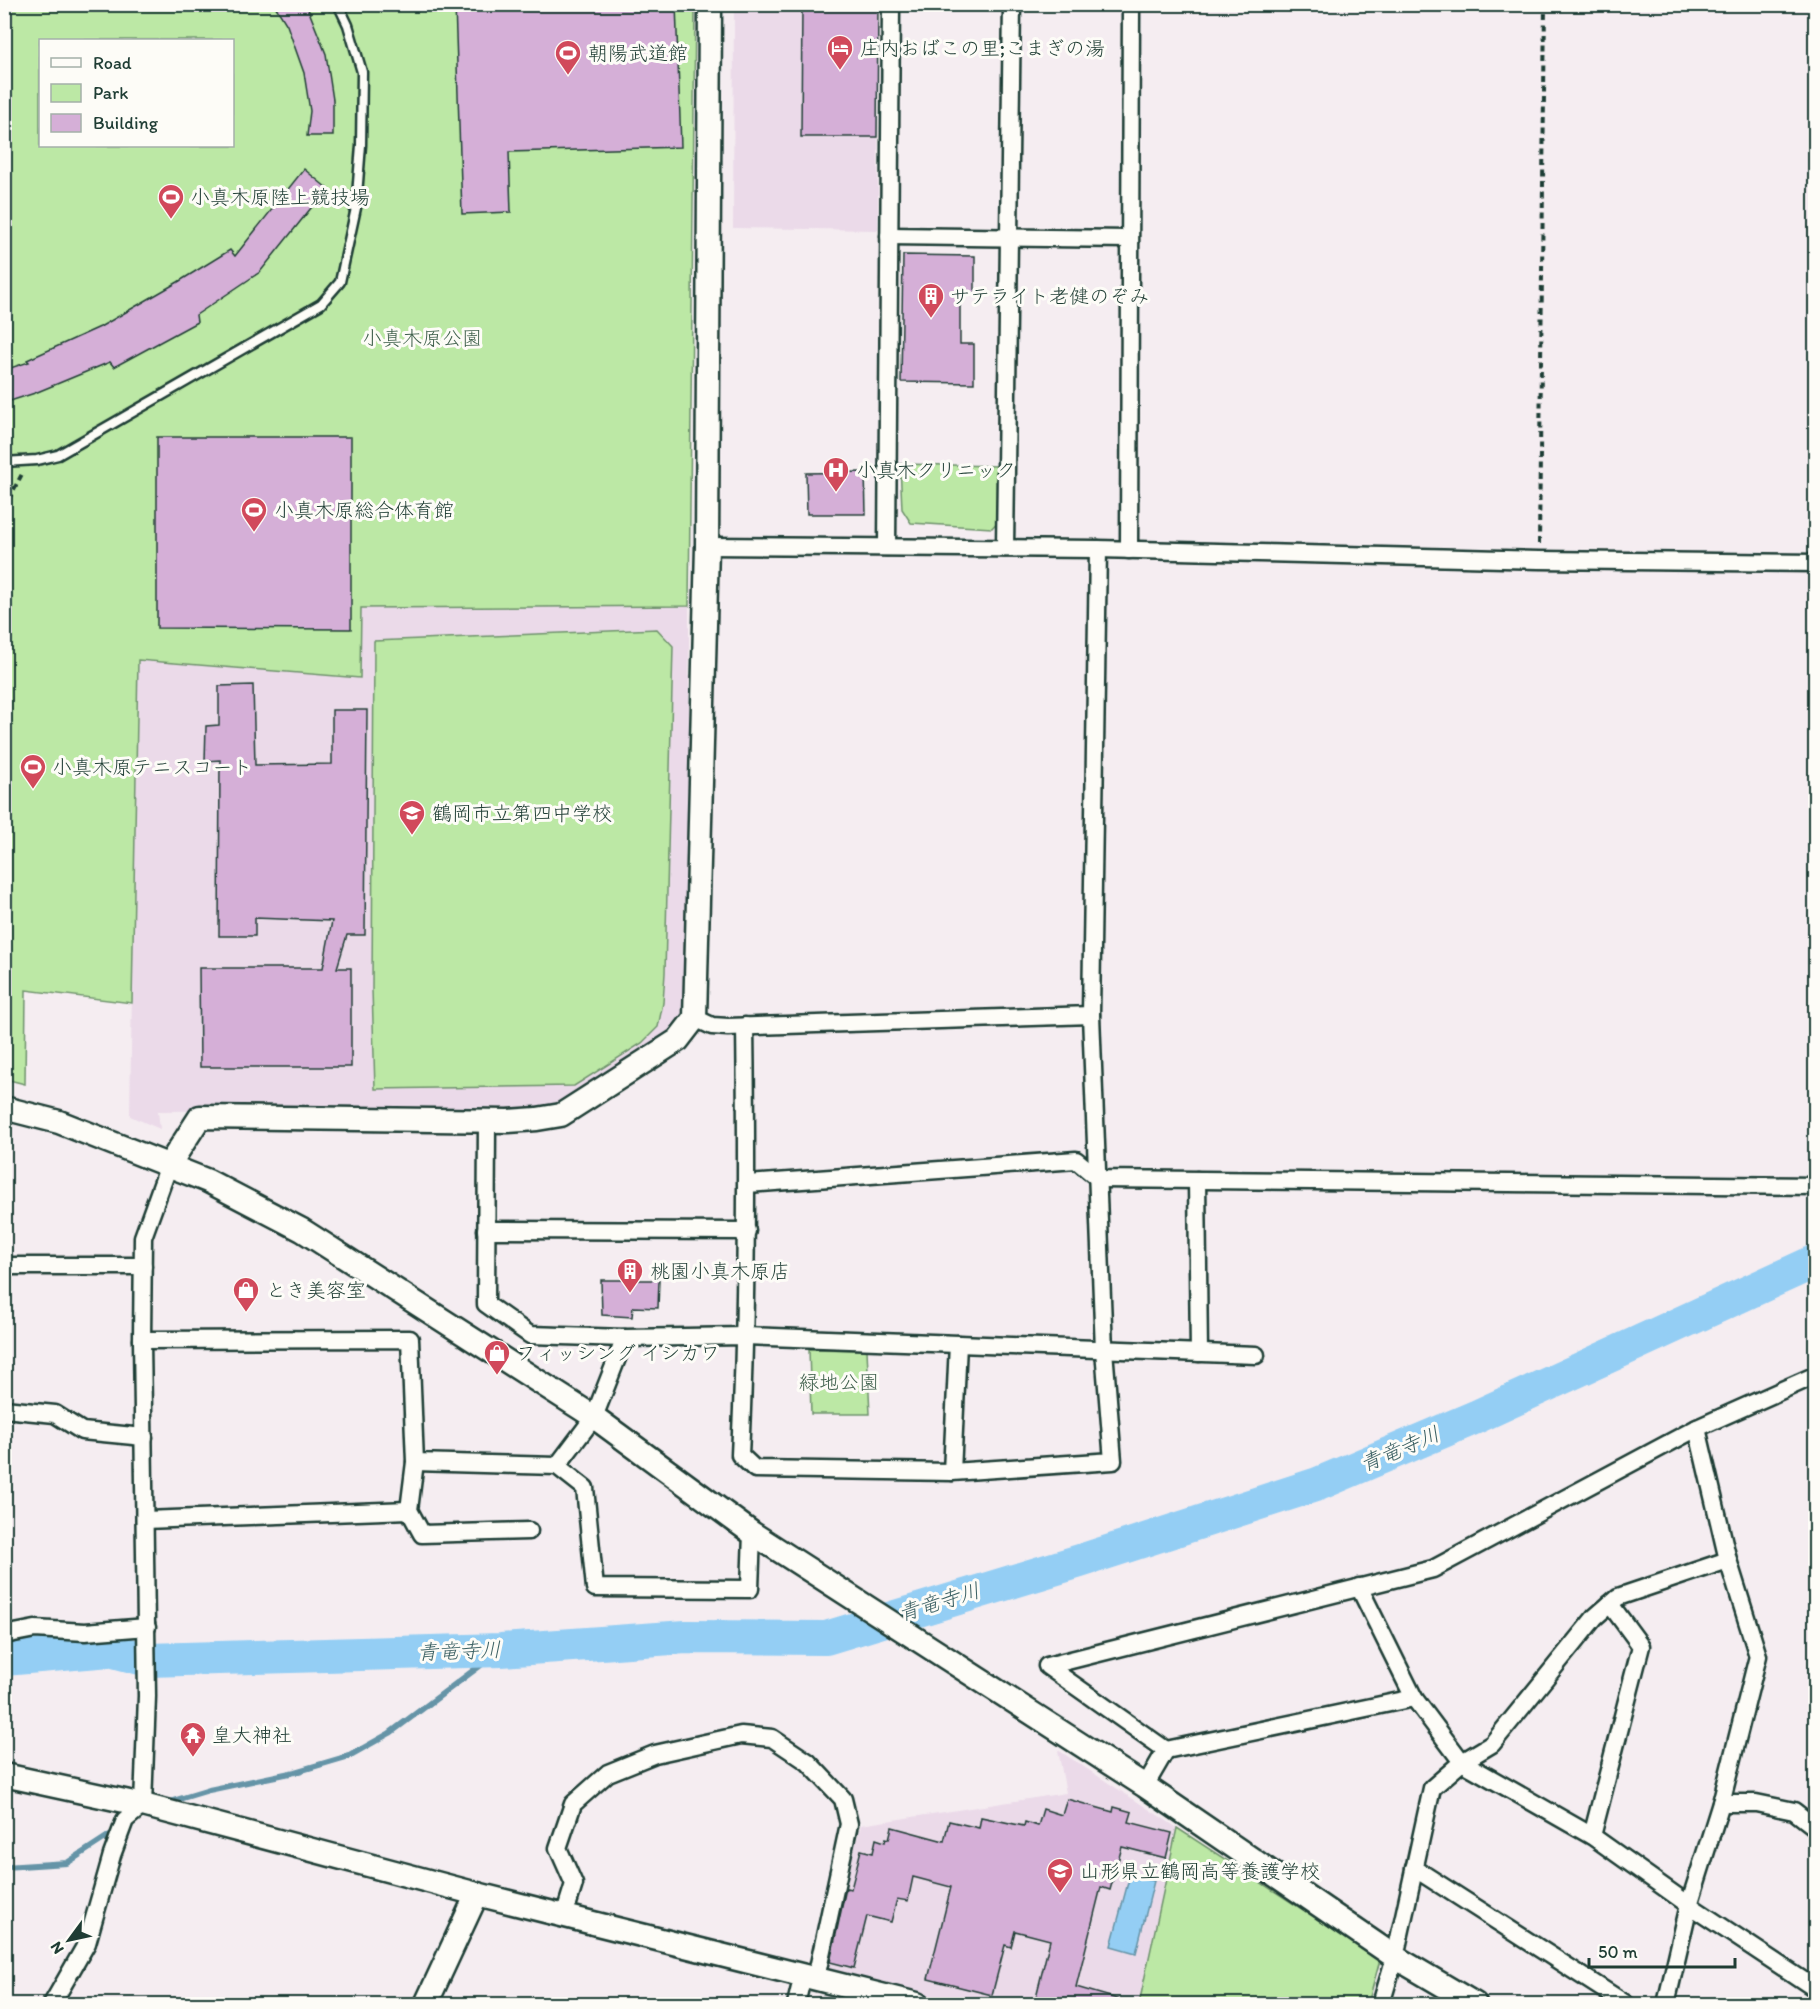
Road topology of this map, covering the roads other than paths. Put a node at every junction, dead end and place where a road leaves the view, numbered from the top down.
1 (338, 4) edge
2 (710, 4) edge
3 (891, 4) edge
4 (1012, 4) edge
5 (1131, 4) edge
6 (889, 236) junction
7 (1009, 237) junction
8 (1129, 239) junction
9 (4, 462) edge
10 (707, 546) junction
11 (887, 547) junction
12 (1005, 548) junction
13 (1098, 549) junction
14 (1130, 550) junction
15 (1815, 563) edge
16 (1091, 1015) junction
17 (696, 1018) junction
18 (745, 1026) junction
19 (4, 1108) edge
20 (487, 1121) junction
21 (169, 1165) junction
22 (1099, 1179) junction
23 (1197, 1180) junction
24 (748, 1184) junction
25 (1815, 1186) edge
26 (486, 1230) junction
27 (747, 1231) junction
28 (4, 1266) edge
29 (143, 1266) junction
30 (746, 1336) junction
31 (625, 1338) junction
32 (142, 1340) junction
33 (958, 1344) junction
34 (1104, 1350) junction
35 (1198, 1353) junction
36 (1256, 1355) dead end
37 (1815, 1375) edge
38 (4, 1409) edge
39 (594, 1417) junction
40 (1697, 1428) junction
41 (144, 1437) junction
42 (415, 1462) junction
43 (557, 1466) junction
44 (952, 1472) junction
45 (409, 1510) junction
46 (145, 1520) junction
47 (530, 1531) dead end
48 (752, 1533) junction
49 (1728, 1560) junction
50 (1359, 1587) junction
51 (1610, 1604) junction
52 (147, 1627) junction
53 (4, 1635) edge
54 (1414, 1698) junction
55 (1166, 1750) junction
56 (1462, 1762) junction
57 (8, 1777) edge
58 (1145, 1786) junction
59 (1721, 1803) junction
60 (143, 1805) junction
61 (1815, 1828) edge
62 (1592, 1836) junction
63 (1414, 1868) junction
64 (477, 1894) junction
65 (1689, 1905) junction
66 (564, 1916) junction
67 (1395, 1957) junction
68 (810, 1977) junction
69 (1815, 1989) edge
70 (55, 2000) edge
71 (38, 2004) edge
72 (426, 2004) edge
73 (796, 2004) edge
74 (918, 2004) edge
75 (1381, 2004) edge
76 (1475, 2004) edge
77 (1626, 2004) edge
78 (1666, 2004) edge

1 - 9 lane
2 - 10 street
3 - 6 street
4 - 7 street
5 - 8 street
6 - 7 street
6 - 11 street
7 - 8 street
7 - 12 street
8 - 14 street
10 - 11 street
10 - 17 street
11 - 12 street
12 - 13 street
13 - 14 street
13 - 16 street
14 - 15 street
16 - 18 street
16 - 22 street
17 - 18 street
17 - 20 street
18 - 24 street
19 - 21 street
20 - 21 street
20 - 26 street
21 - 29 street
21 - 39 street
22 - 23 street
22 - 24 street
22 - 34 street
23 - 25 street
23 - 35 street
24 - 27 street
26 - 27 street
26 - 31 street
27 - 30 street
28 - 29 street
29 - 32 street
30 - 31 street
30 - 33 street
30 - 44 street
31 - 39 street
32 - 41 street
32 - 42 street
33 - 34 street
33 - 44 street
34 - 35 street
34 - 44 street
35 - 36 street
37 - 40 street
38 - 41 street
39 - 43 street
39 - 48 street
40 - 49 street
40 - 50 street
41 - 46 street
42 - 43 street
42 - 45 street
43 - 48 street
45 - 46 street
45 - 47 street
46 - 52 street
48 - 58 street
49 - 51 street
49 - 59 street
50 - 54 street
50 - 55 street
51 - 56 street
51 - 62 street
52 - 53 street
52 - 60 street
54 - 55 street
54 - 56 street
55 - 58 street
56 - 62 street
56 - 63 street
57 - 60 street
58 - 67 street
59 - 61 street
59 - 65 street
60 - 64 street
60 - 70 street
62 - 65 street
63 - 67 street
63 - 77 street
64 - 66 street
64 - 72 street
65 - 69 street
65 - 78 street
66 - 68 street
66 - 68 street
67 - 75 street
67 - 76 street
68 - 73 street
68 - 74 street
70 - 71 street

